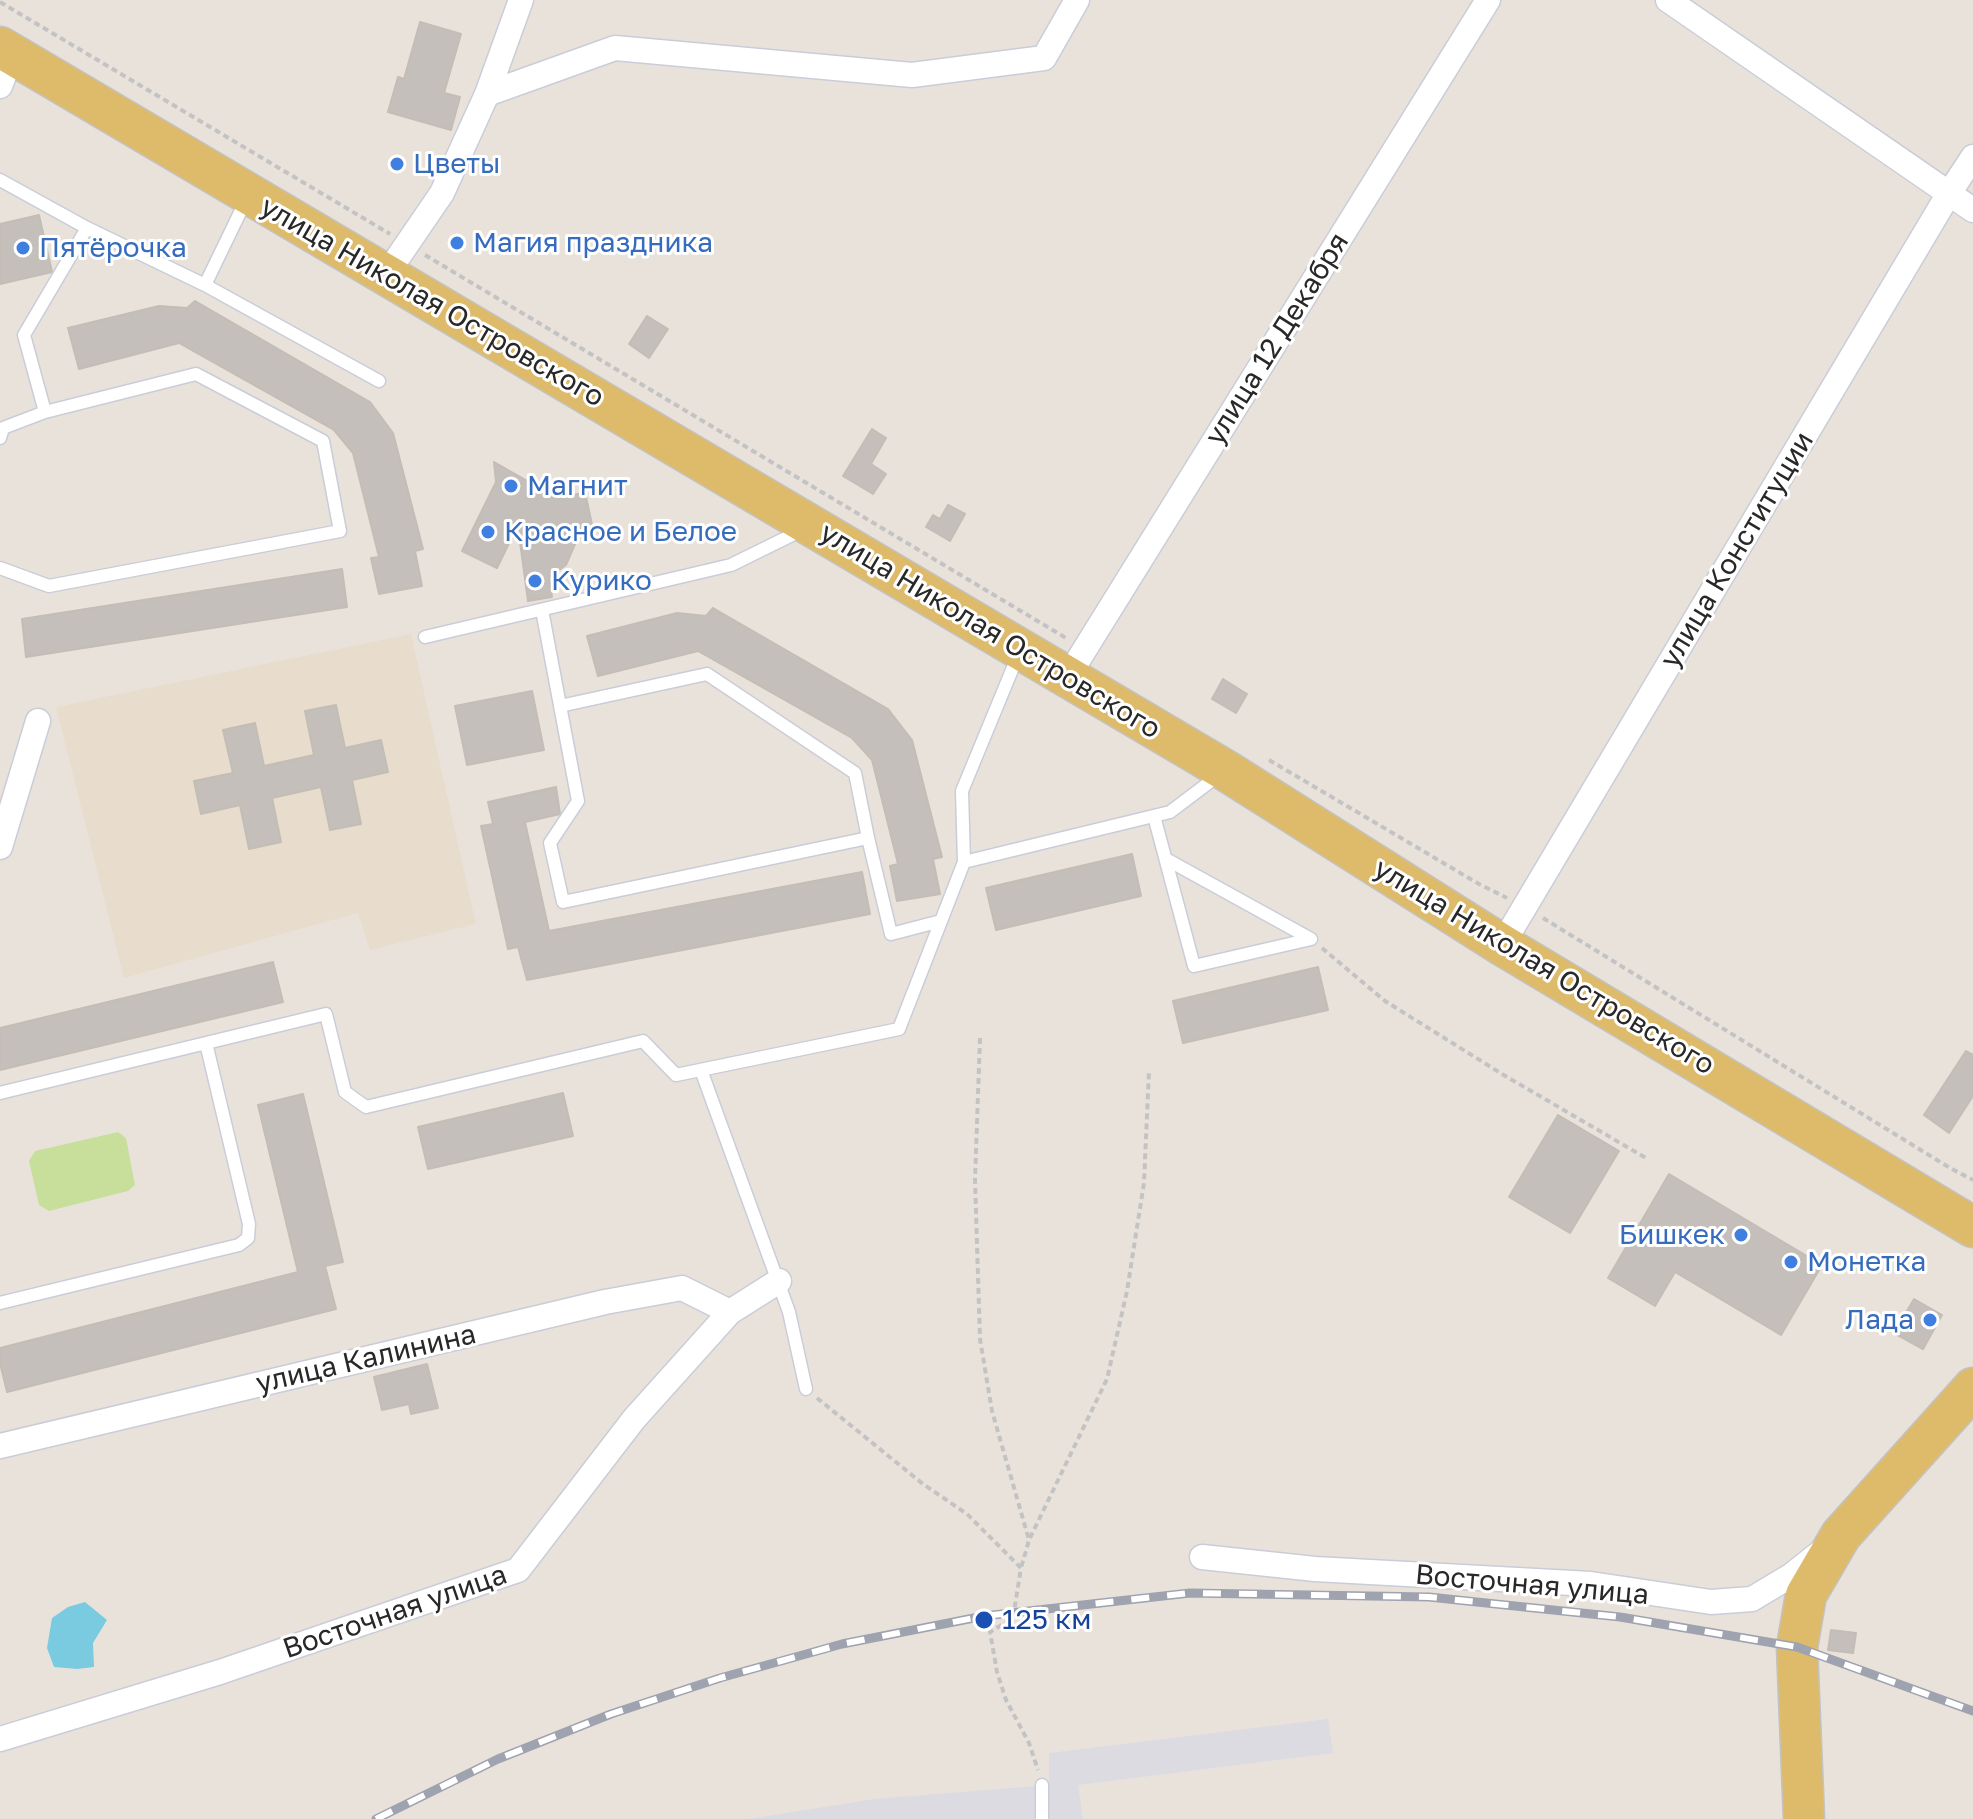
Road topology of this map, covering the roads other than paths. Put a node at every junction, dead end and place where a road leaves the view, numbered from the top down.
1 (521, 0) edge
2 (1077, 0) edge
3 (1488, 0) edge
4 (1668, 0) edge
5 (4, 62) edge
6 (487, 94) junction
7 (1973, 157) edge
8 (0, 180) edge
9 (249, 194) junction
10 (1948, 195) junction
11 (1973, 210) edge
12 (87, 228) junction
13 (396, 259) junction
14 (205, 285) junction
15 (379, 381) dead end
16 (45, 412) junction
17 (0, 438) edge
18 (812, 525) junction
19 (0, 568) edge
20 (542, 610) junction
21 (425, 637) dead end
22 (1021, 649) junction
23 (1076, 664) junction
24 (560, 706) junction
25 (38, 721) dead end
26 (1225, 770) junction
27 (1154, 816) junction
28 (868, 838) junction
29 (0, 847) edge
30 (1166, 859) junction
31 (964, 862) junction
32 (941, 921) junction
33 (1502, 945) junction
34 (206, 1043) junction
35 (701, 1070) junction
36 (0, 1093) edge
37 (1973, 1227) edge
38 (779, 1281) junction
39 (0, 1303) edge
40 (730, 1312) junction
41 (1973, 1388) edge
42 (806, 1389) road end
43 (0, 1446) edge
44 (1841, 1535) junction
45 (1202, 1557) dead end
46 (0, 1739) edge
47 (1042, 1785) road end
48 (1042, 1819) edge
49 (1804, 1819) edge

1 - 6 street
2 - 6 street
3 - 23 street, улица 12 Декабря
4 - 10 street
5 - 9 main road, улица Николая Островского
6 - 13 street
7 - 10 street, улица Конституции
8 - 12 lane
9 - 13 main road, улица Николая Островского
9 - 14 lane
10 - 11 street
10 - 33 street, улица Конституции
12 - 14 lane
12 - 16 lane
13 - 18 main road, улица Николая Островского
14 - 15 lane
16 - 17 lane
16 - 19 lane
18 - 20 lane
18 - 22 main road, улица Николая Островского
20 - 21 lane
20 - 24 lane
22 - 23 main road, улица Николая Островского
22 - 31 lane
23 - 26 main road, улица Николая Островского
24 - 28 lane
24 - 28 lane
25 - 29 street
26 - 27 lane
26 - 33 main road, улица Николая Островского
27 - 30 lane
27 - 31 lane
28 - 32 lane
30 - 30 lane
31 - 32 lane
32 - 35 lane
33 - 37 main road, улица Николая Островского
34 - 35 lane
34 - 36 lane
34 - 39 lane
35 - 38 lane
38 - 40 street, Восточная улица
38 - 42 lane
40 - 43 street, улица Калинина
40 - 46 street, Восточная улица
41 - 44 main road
44 - 45 street, Восточная улица
44 - 49 main road
47 - 48 lane

